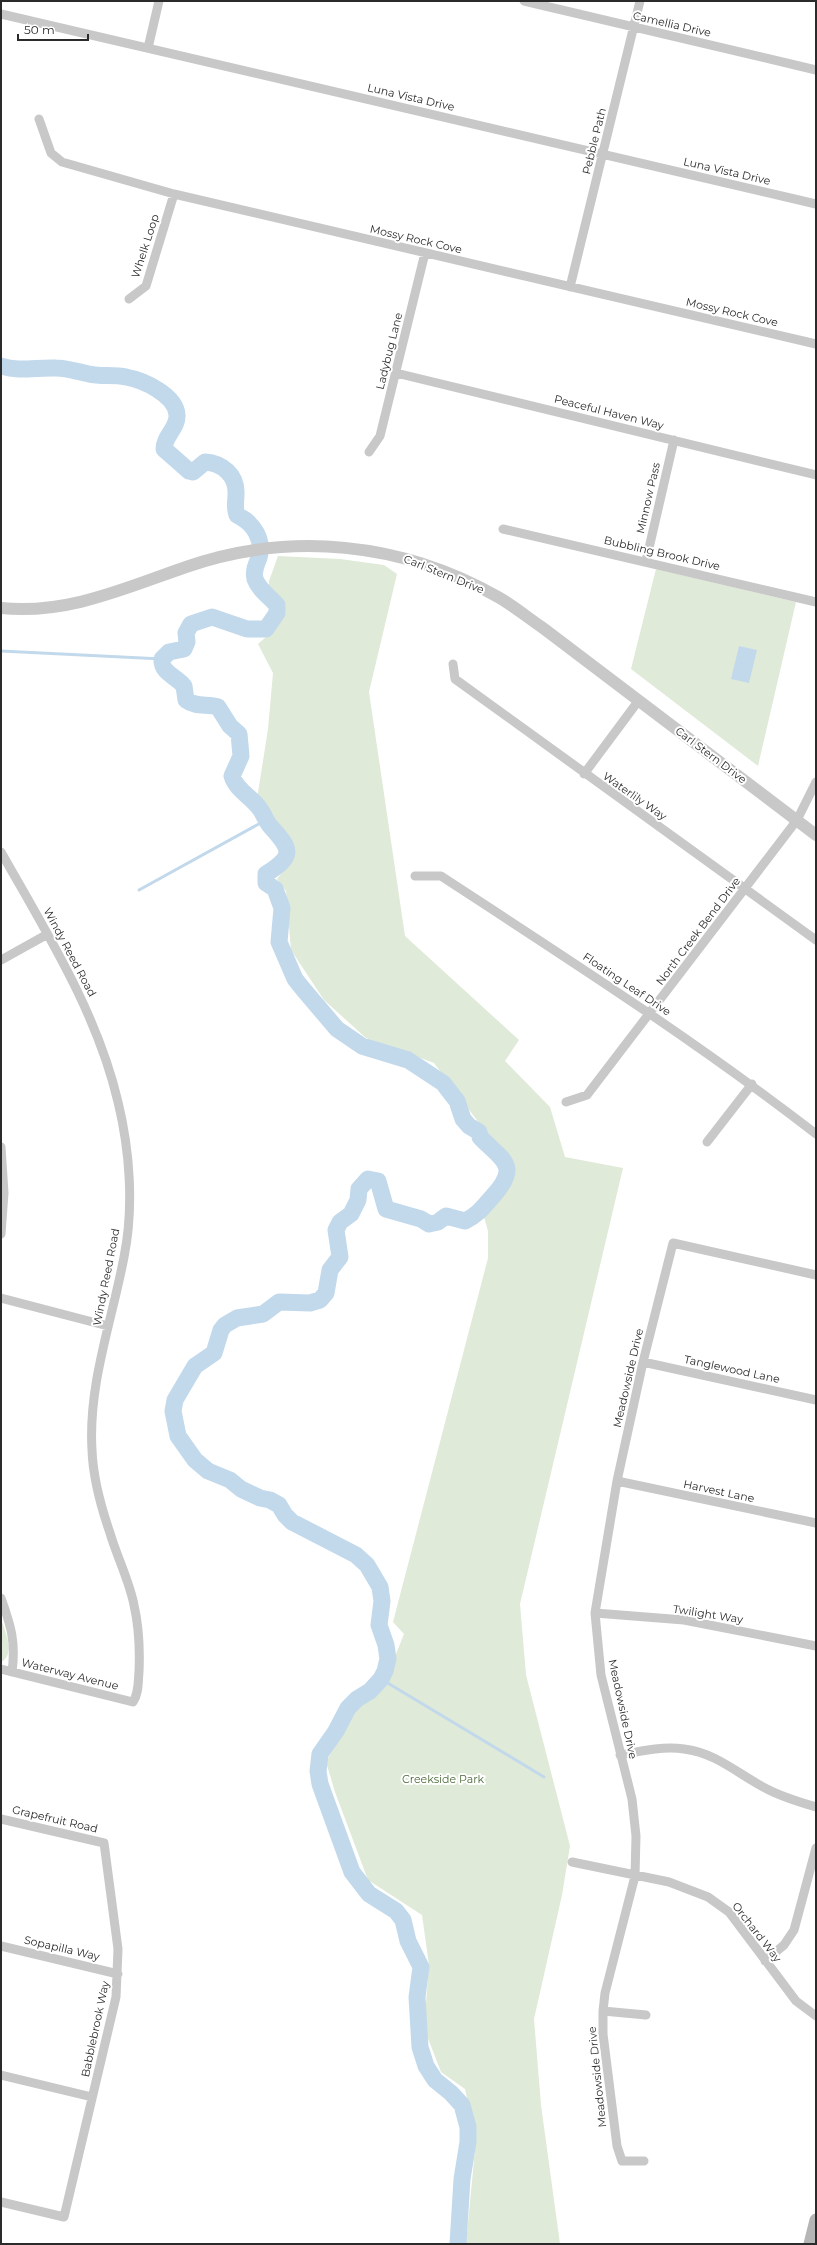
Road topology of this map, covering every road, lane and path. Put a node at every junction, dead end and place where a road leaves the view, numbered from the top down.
1 (159, 1) edge
2 (524, 1) edge
3 (640, 1) edge
4 (1, 14) edge
5 (634, 27) junction
6 (148, 48) junction
7 (816, 70) edge
8 (39, 119) dead end
9 (603, 155) junction
10 (174, 194) junction
11 (816, 204) edge
12 (425, 253) junction
13 (570, 287) junction
14 (129, 299) dead end
15 (816, 344) edge
16 (396, 372) junction
17 (674, 440) junction
18 (369, 452) dead end
19 (816, 475) edge
20 (503, 529) dead end
21 (646, 561) junction
22 (816, 602) edge
23 (1, 608) edge
24 (453, 664) dead end
25 (639, 700) junction
26 (584, 774) junction
27 (816, 782) edge
28 (797, 820) junction
29 (816, 835) edge
30 (1, 852) edge
31 (415, 876) dead end
32 (745, 889) junction
33 (46, 935) junction
34 (816, 940) edge
35 (1, 960) edge
36 (651, 1013) junction
37 (752, 1084) junction
38 (566, 1102) dead end
39 (816, 1134) edge
40 (707, 1142) dead end
41 (1, 1147) edge
42 (1, 1234) edge
43 (816, 1275) edge
44 (1, 1298) edge
45 (108, 1326) junction
46 (643, 1362) junction
47 (816, 1400) edge
48 (617, 1481) junction
49 (816, 1523) edge
50 (1, 1598) edge
51 (595, 1613) junction
52 (816, 1646) edge
53 (1, 1669) edge
54 (12, 1672) junction
55 (133, 1702) joint
56 (620, 1754) junction
57 (816, 1806) edge
58 (1, 1818) edge
59 (104, 1843) joint
60 (816, 1848) edge
61 (572, 1862) dead end
62 (636, 1876) junction
63 (1, 1946) edge
64 (764, 1961) junction
65 (118, 1974) junction
66 (603, 2011) junction
67 (646, 2015) dead end
68 (816, 2016) edge
69 (1, 2075) edge
70 (92, 2096) junction
71 (644, 2161) dead end
72 (1, 2202) edge
73 (816, 2220) edge
74 (810, 2244) edge

1 - 6 street
2 - 5 street, Camellia Drive
3 - 5 street, Pebble Path
4 - 6 street, Luna Vista Drive
5 - 7 street, Camellia Drive
5 - 9 street, Pebble Path
6 - 9 street, Luna Vista Drive
8 - 10 street, Mossy Rock Cove
9 - 11 street, Luna Vista Drive
9 - 13 street, Pebble Path
10 - 12 street, Mossy Rock Cove
10 - 14 street, Whelk Loop
12 - 13 street, Mossy Rock Cove
12 - 16 street, Ladybug Lane
13 - 15 street, Mossy Rock Cove
16 - 17 street, Peaceful Haven Way
16 - 18 street, Ladybug Lane
17 - 19 street, Peaceful Haven Way
17 - 21 street, Minnow Pass
20 - 21 street, Bubbling Brook Drive
21 - 22 street, Bubbling Brook Drive
23 - 25 street, Carl Stern Drive
24 - 26 street, Waterlily Way
25 - 26 street
25 - 28 street, Carl Stern Drive
26 - 32 street, Waterlily Way
27 - 28 street, North Creek Bend Drive
28 - 29 street, Carl Stern Drive
28 - 32 street, North Creek Bend Drive
30 - 33 street, Windy Reed Road
31 - 36 street, Floating Leaf Drive
32 - 34 street, Waterlily Way
32 - 36 street, North Creek Bend Drive
33 - 35 street
33 - 45 street, Windy Reed Road
36 - 37 street, Floating Leaf Drive
36 - 38 street, North Creek Bend Drive
37 - 39 street, Floating Leaf Drive
37 - 40 street
41 - 42 street
43 - 46 street, Meadowside Drive
44 - 45 street
45 - 55 street, Windy Reed Road
46 - 47 street, Tanglewood Lane
46 - 48 street, Meadowside Drive
48 - 49 street, Harvest Lane
48 - 51 street, Meadowside Drive
50 - 54 street
51 - 52 street, Twilight Way
51 - 56 street, Meadowside Drive
53 - 54 street, Waterway Avenue
54 - 55 street, Waterway Avenue
56 - 57 street
56 - 62 street, Meadowside Drive
58 - 59 street, Grapefruit Road
59 - 65 street, Babblebrook Way
60 - 64 street
61 - 62 street, Orchard Way
62 - 64 street, Orchard Way
62 - 66 street, Meadowside Drive
63 - 65 street, Sopapilla Way
64 - 68 street, Orchard Way
65 - 70 street, Babblebrook Way
66 - 67 street
66 - 71 street, Meadowside Drive
69 - 70 street
70 - 72 street, Babblebrook Way
73 - 74 main road

